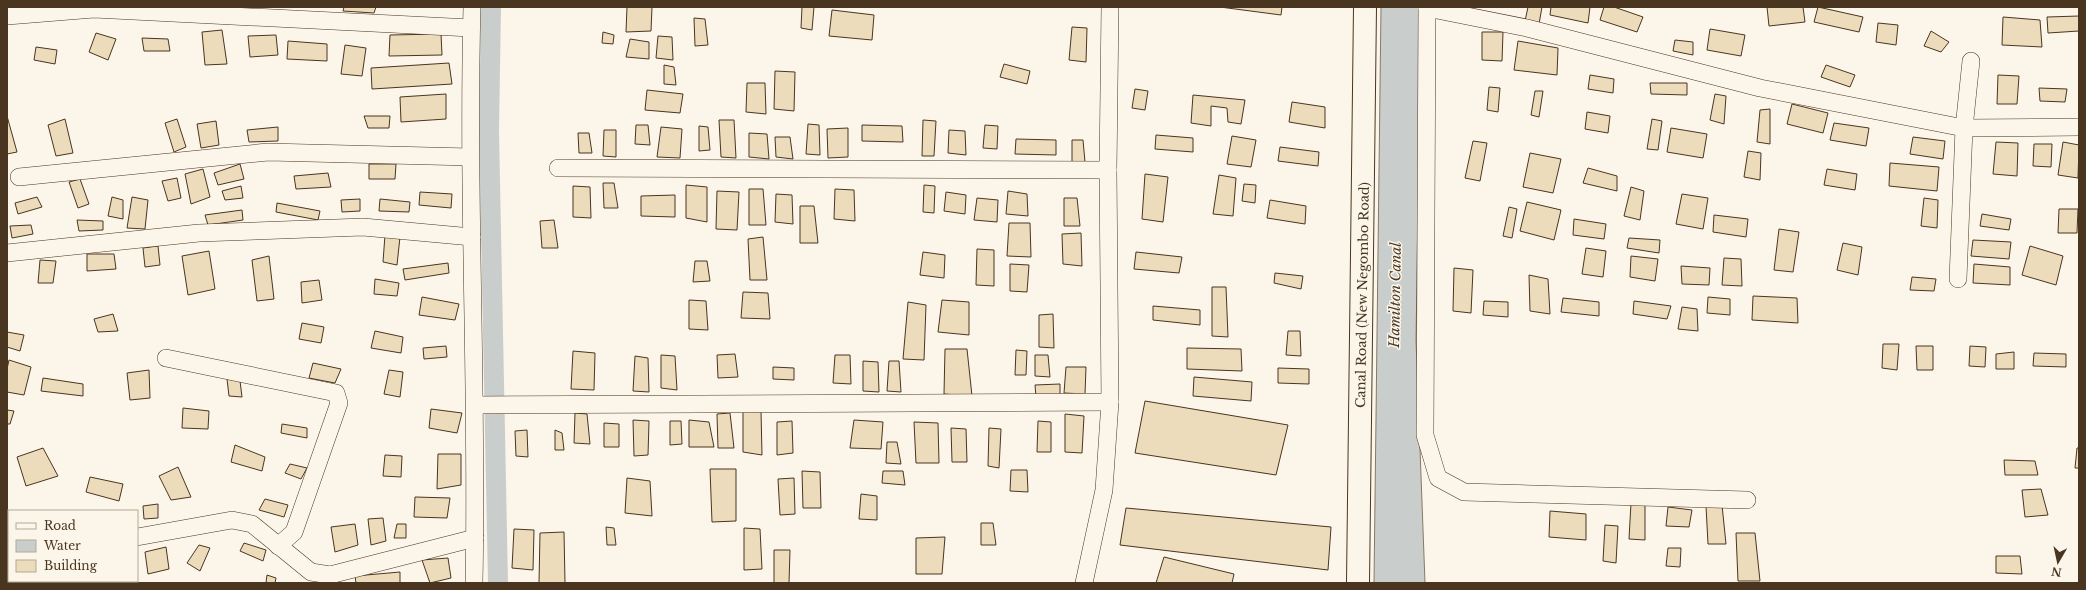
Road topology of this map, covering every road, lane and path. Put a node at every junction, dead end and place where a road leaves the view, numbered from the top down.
1 (472, 7) edge
2 (1110, 7) edge
3 (1365, 7) edge
4 (1427, 7) edge
5 (7, 16) edge
6 (471, 28) junction
7 (1971, 61) dead end
8 (2079, 127) edge
9 (1964, 128) junction
10 (470, 157) junction
11 (558, 168) dead end
12 (1108, 170) junction
13 (19, 176) dead end
14 (472, 237) junction
15 (7, 253) edge
16 (1958, 279) dead end
17 (166, 358) dead end
18 (1110, 402) junction
19 (479, 405) junction
20 (1747, 500) dead end
21 (138, 537) edge
22 (475, 538) junction
23 (278, 546) junction
24 (474, 583) edge
25 (1084, 583) edge
26 (1358, 583) edge

1 - 6 street
2 - 12 street
3 - 26 main road, Canal Road (New Negombo Road)
4 - 9 street
4 - 20 street
5 - 6 street
6 - 10 street
7 - 9 street
8 - 9 street
9 - 16 street
10 - 13 street
10 - 14 street
11 - 12 street
12 - 18 street
14 - 15 street
14 - 19 street
17 - 23 street
18 - 19 street
18 - 25 street
19 - 22 street
21 - 23 street
22 - 23 street
22 - 24 street

